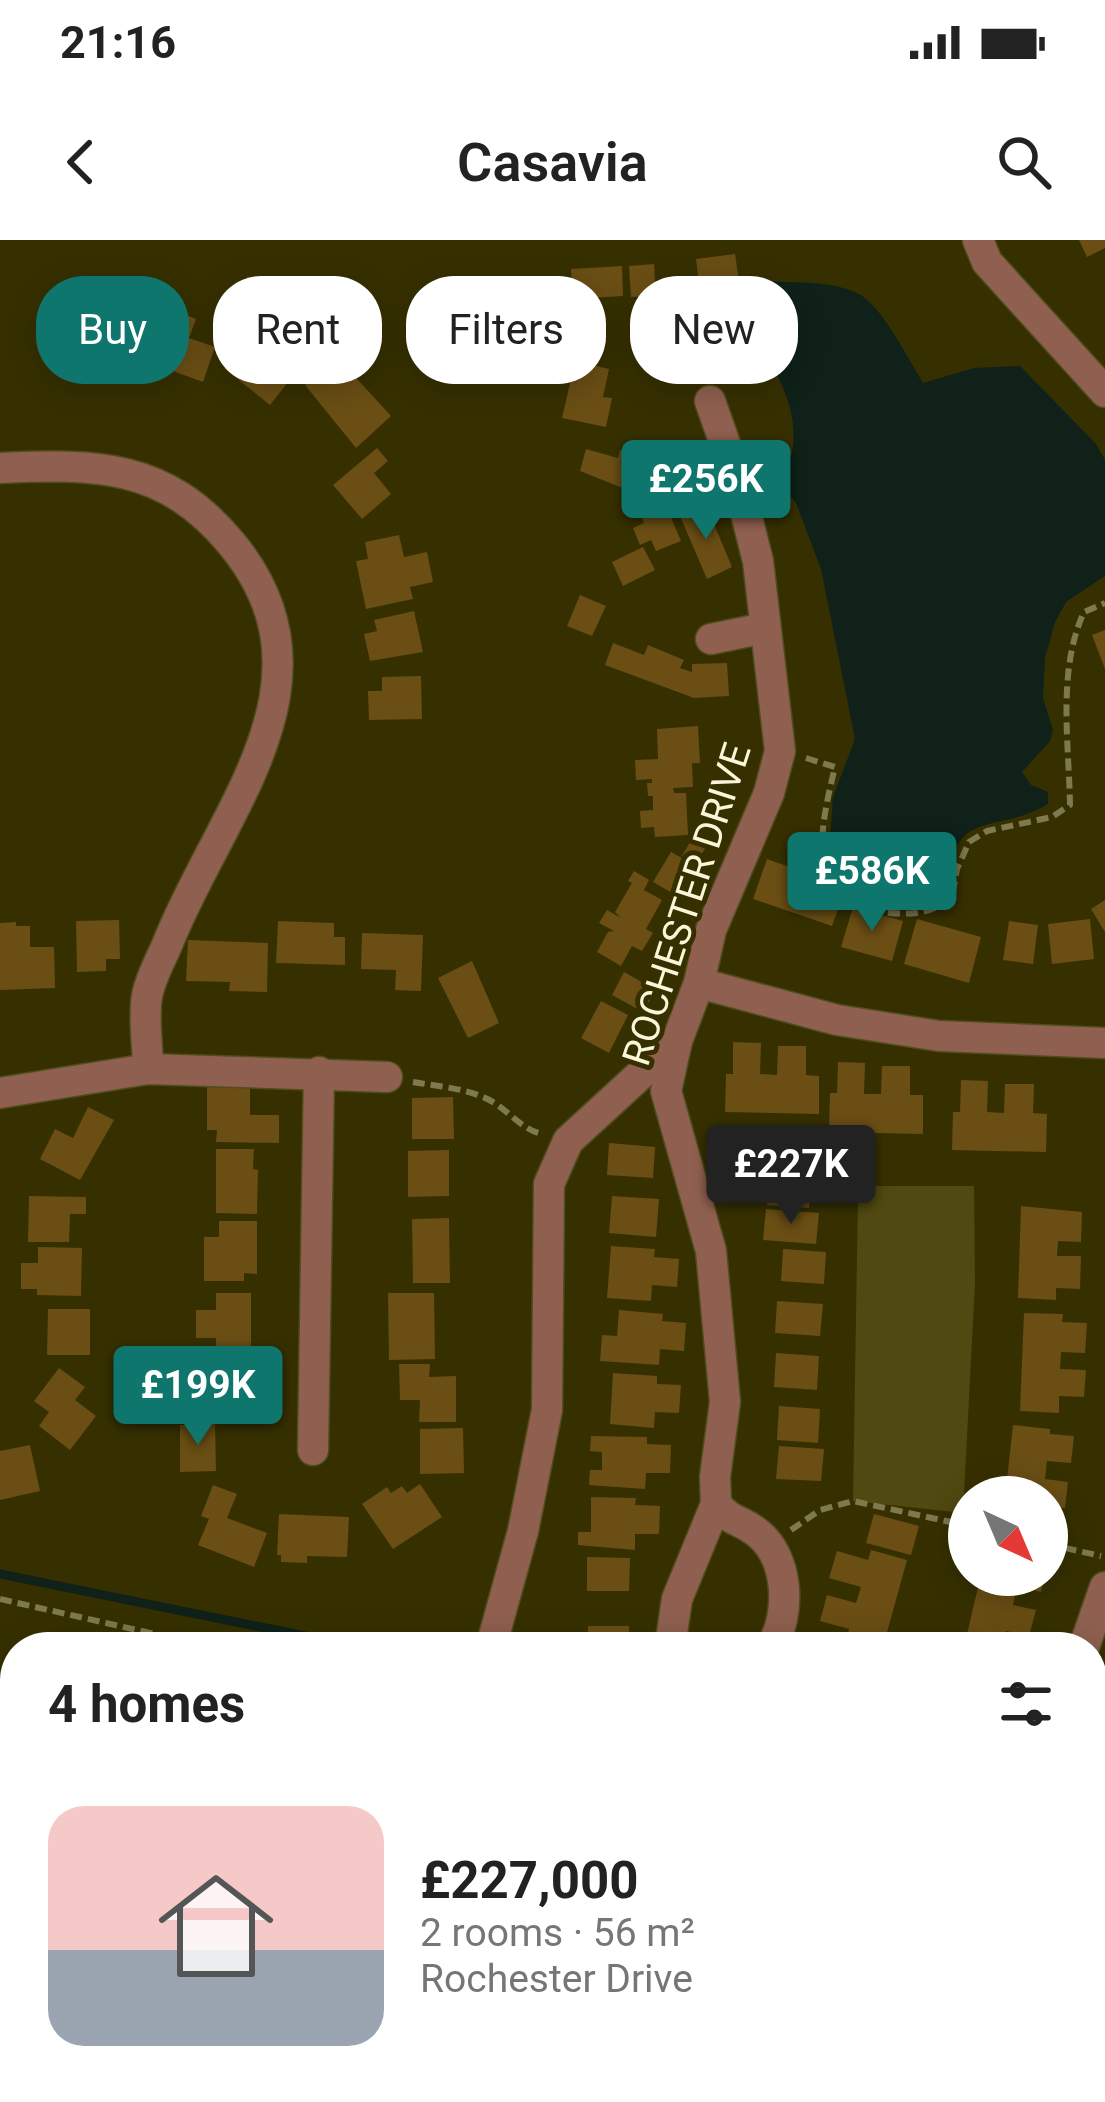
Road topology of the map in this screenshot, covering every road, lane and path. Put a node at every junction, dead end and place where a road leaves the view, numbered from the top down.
1 (978, 240) edge
2 (1105, 392) edge
3 (710, 401) dead end
4 (0, 467) edge
5 (1105, 603) edge
6 (765, 628) junction
7 (711, 639) dead end
8 (780, 751) junction
9 (699, 983) junction
10 (676, 1041) junction
11 (1104, 1047) edge
12 (148, 1069) junction
13 (319, 1072) junction
14 (387, 1077) joint
15 (0, 1093) edge
16 (568, 1141) junction
17 (314, 1450) dead end
18 (716, 1504) junction
19 (948, 1521) edge
20 (769, 1546) junction
21 (1068, 1549) edge
22 (1105, 1557) edge
23 (1104, 1593) edge
24 (0, 1599) edge
25 (146, 1632) edge
26 (495, 1632) edge
27 (671, 1632) edge
28 (778, 1632) edge
29 (1090, 1632) edge

1 - 2 street
3 - 6 street, ROCHESTER DRIVE
4 - 12 street
5 - 8 path
6 - 7 street
6 - 8 street, ROCHESTER DRIVE
8 - 9 street, ROCHESTER DRIVE
9 - 10 street, ROCHESTER DRIVE
9 - 11 street
10 - 16 street
10 - 18 street, ROCHESTER DRIVE
12 - 13 street
12 - 15 street
13 - 14 street
13 - 17 street
14 - 16 path
16 - 26 street
18 - 20 street
18 - 27 street, ROCHESTER DRIVE
19 - 20 path
20 - 28 street
21 - 22 path
23 - 29 street
24 - 25 path

